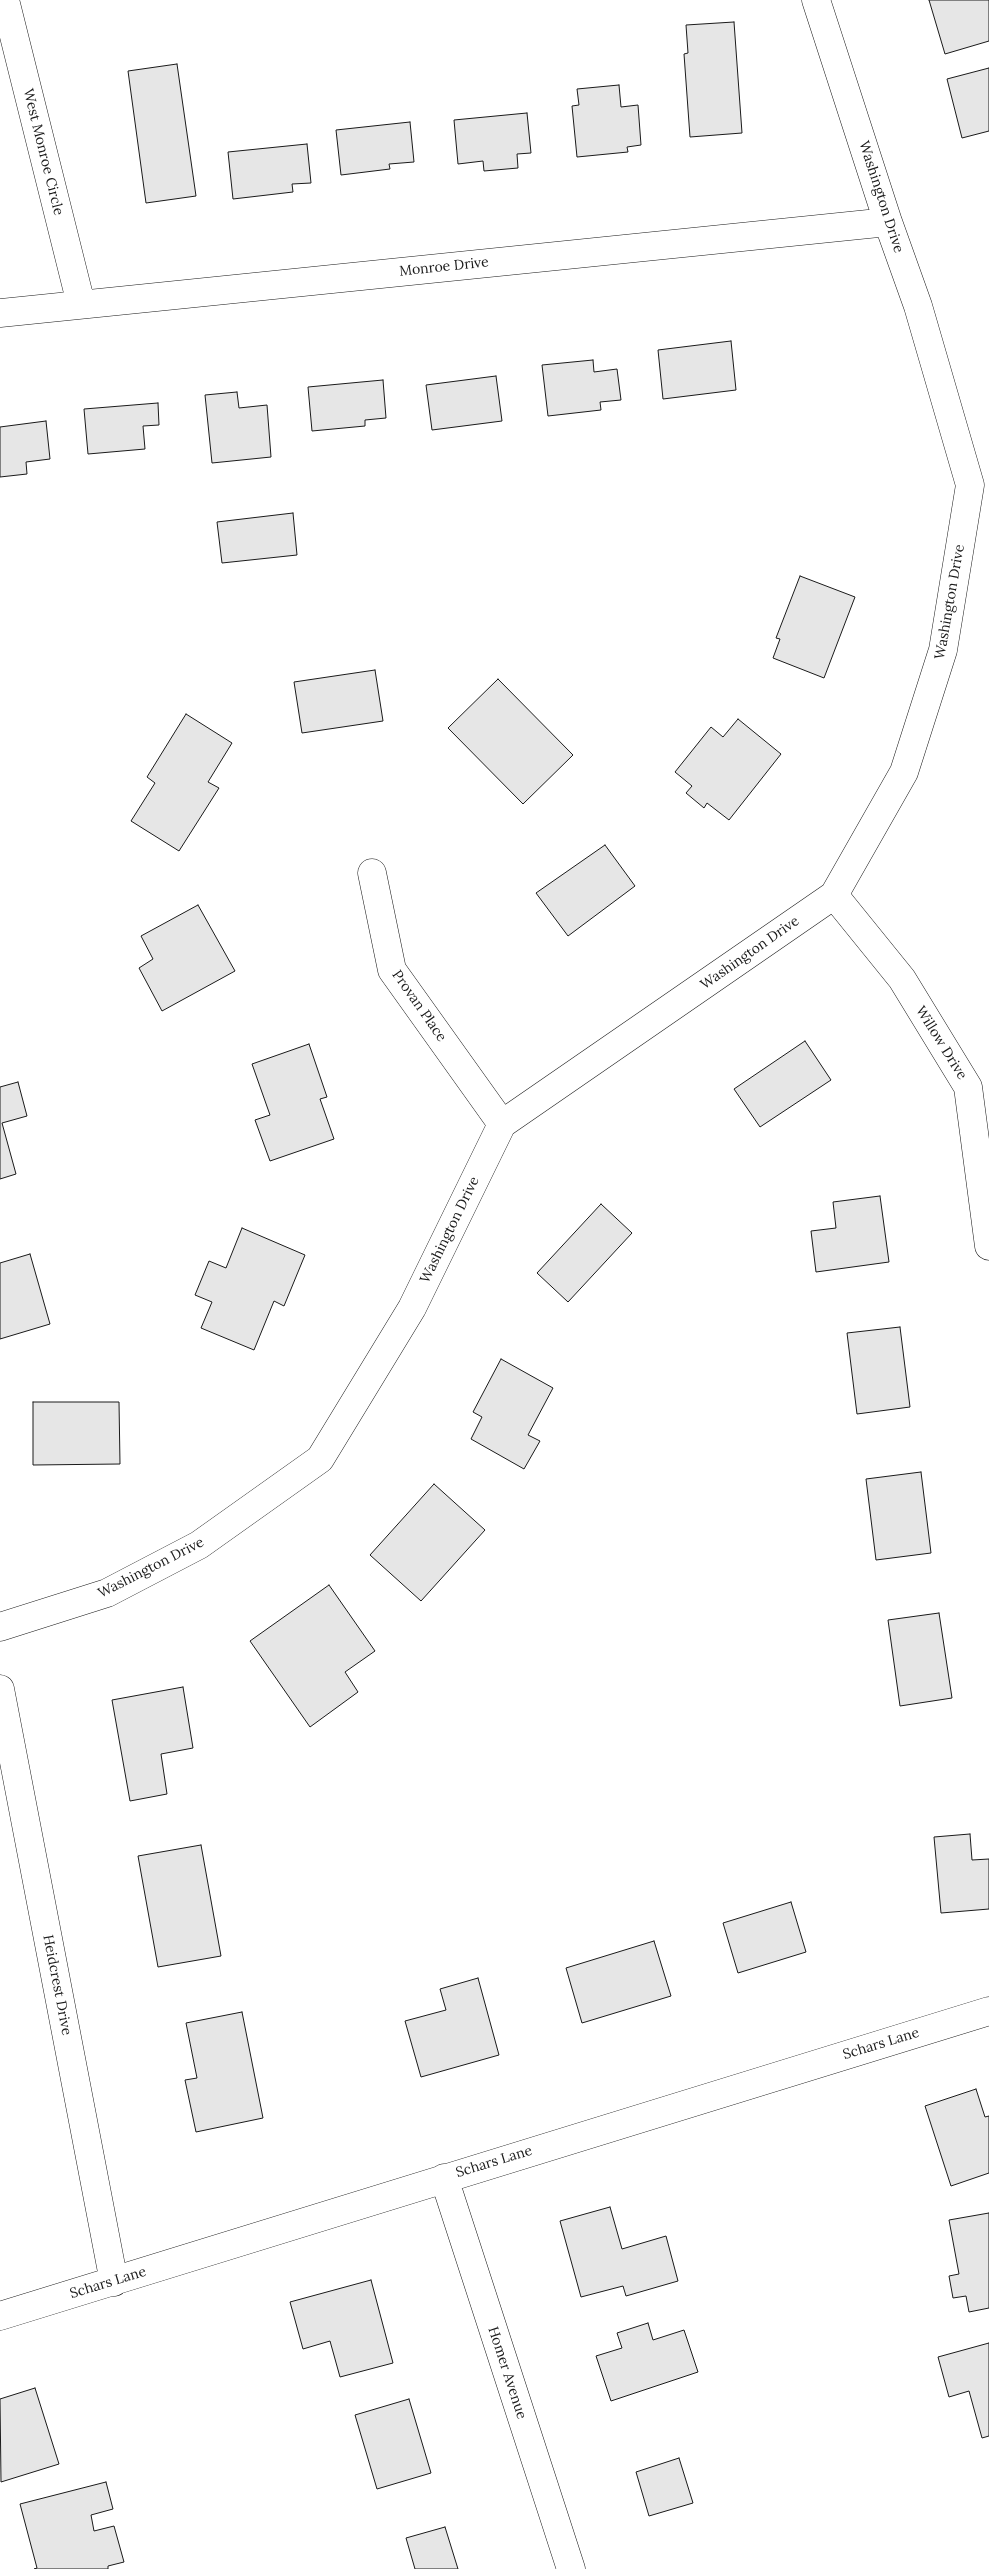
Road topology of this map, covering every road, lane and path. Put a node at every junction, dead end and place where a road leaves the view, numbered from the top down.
1 (5, 0) edge
2 (816, 0) edge
3 (888, 222) junction
4 (81, 304) junction
5 (0, 314) edge
6 (372, 873) dead end
7 (834, 895) junction
8 (502, 1124) junction
9 (989, 1246) edge
10 (0, 1627) edge
11 (0, 1688) edge
12 (989, 2011) edge
13 (444, 2178) junction
14 (114, 2282) junction
15 (0, 2316) edge
16 (571, 2569) edge

1 - 4 street, West Monroe Circle
2 - 3 street, Washington Drive
3 - 4 street, Monroe Drive
3 - 7 street, Washington Drive
4 - 5 street, Monroe Drive
6 - 8 street, Provan Place
7 - 8 street, Washington Drive
7 - 9 street, Willow Drive
8 - 10 street, Washington Drive
11 - 14 street, Heidcrest Drive
12 - 13 street, Schars Lane
13 - 14 street, Schars Lane
13 - 16 street, Homer Avenue
14 - 15 street, Schars Lane

